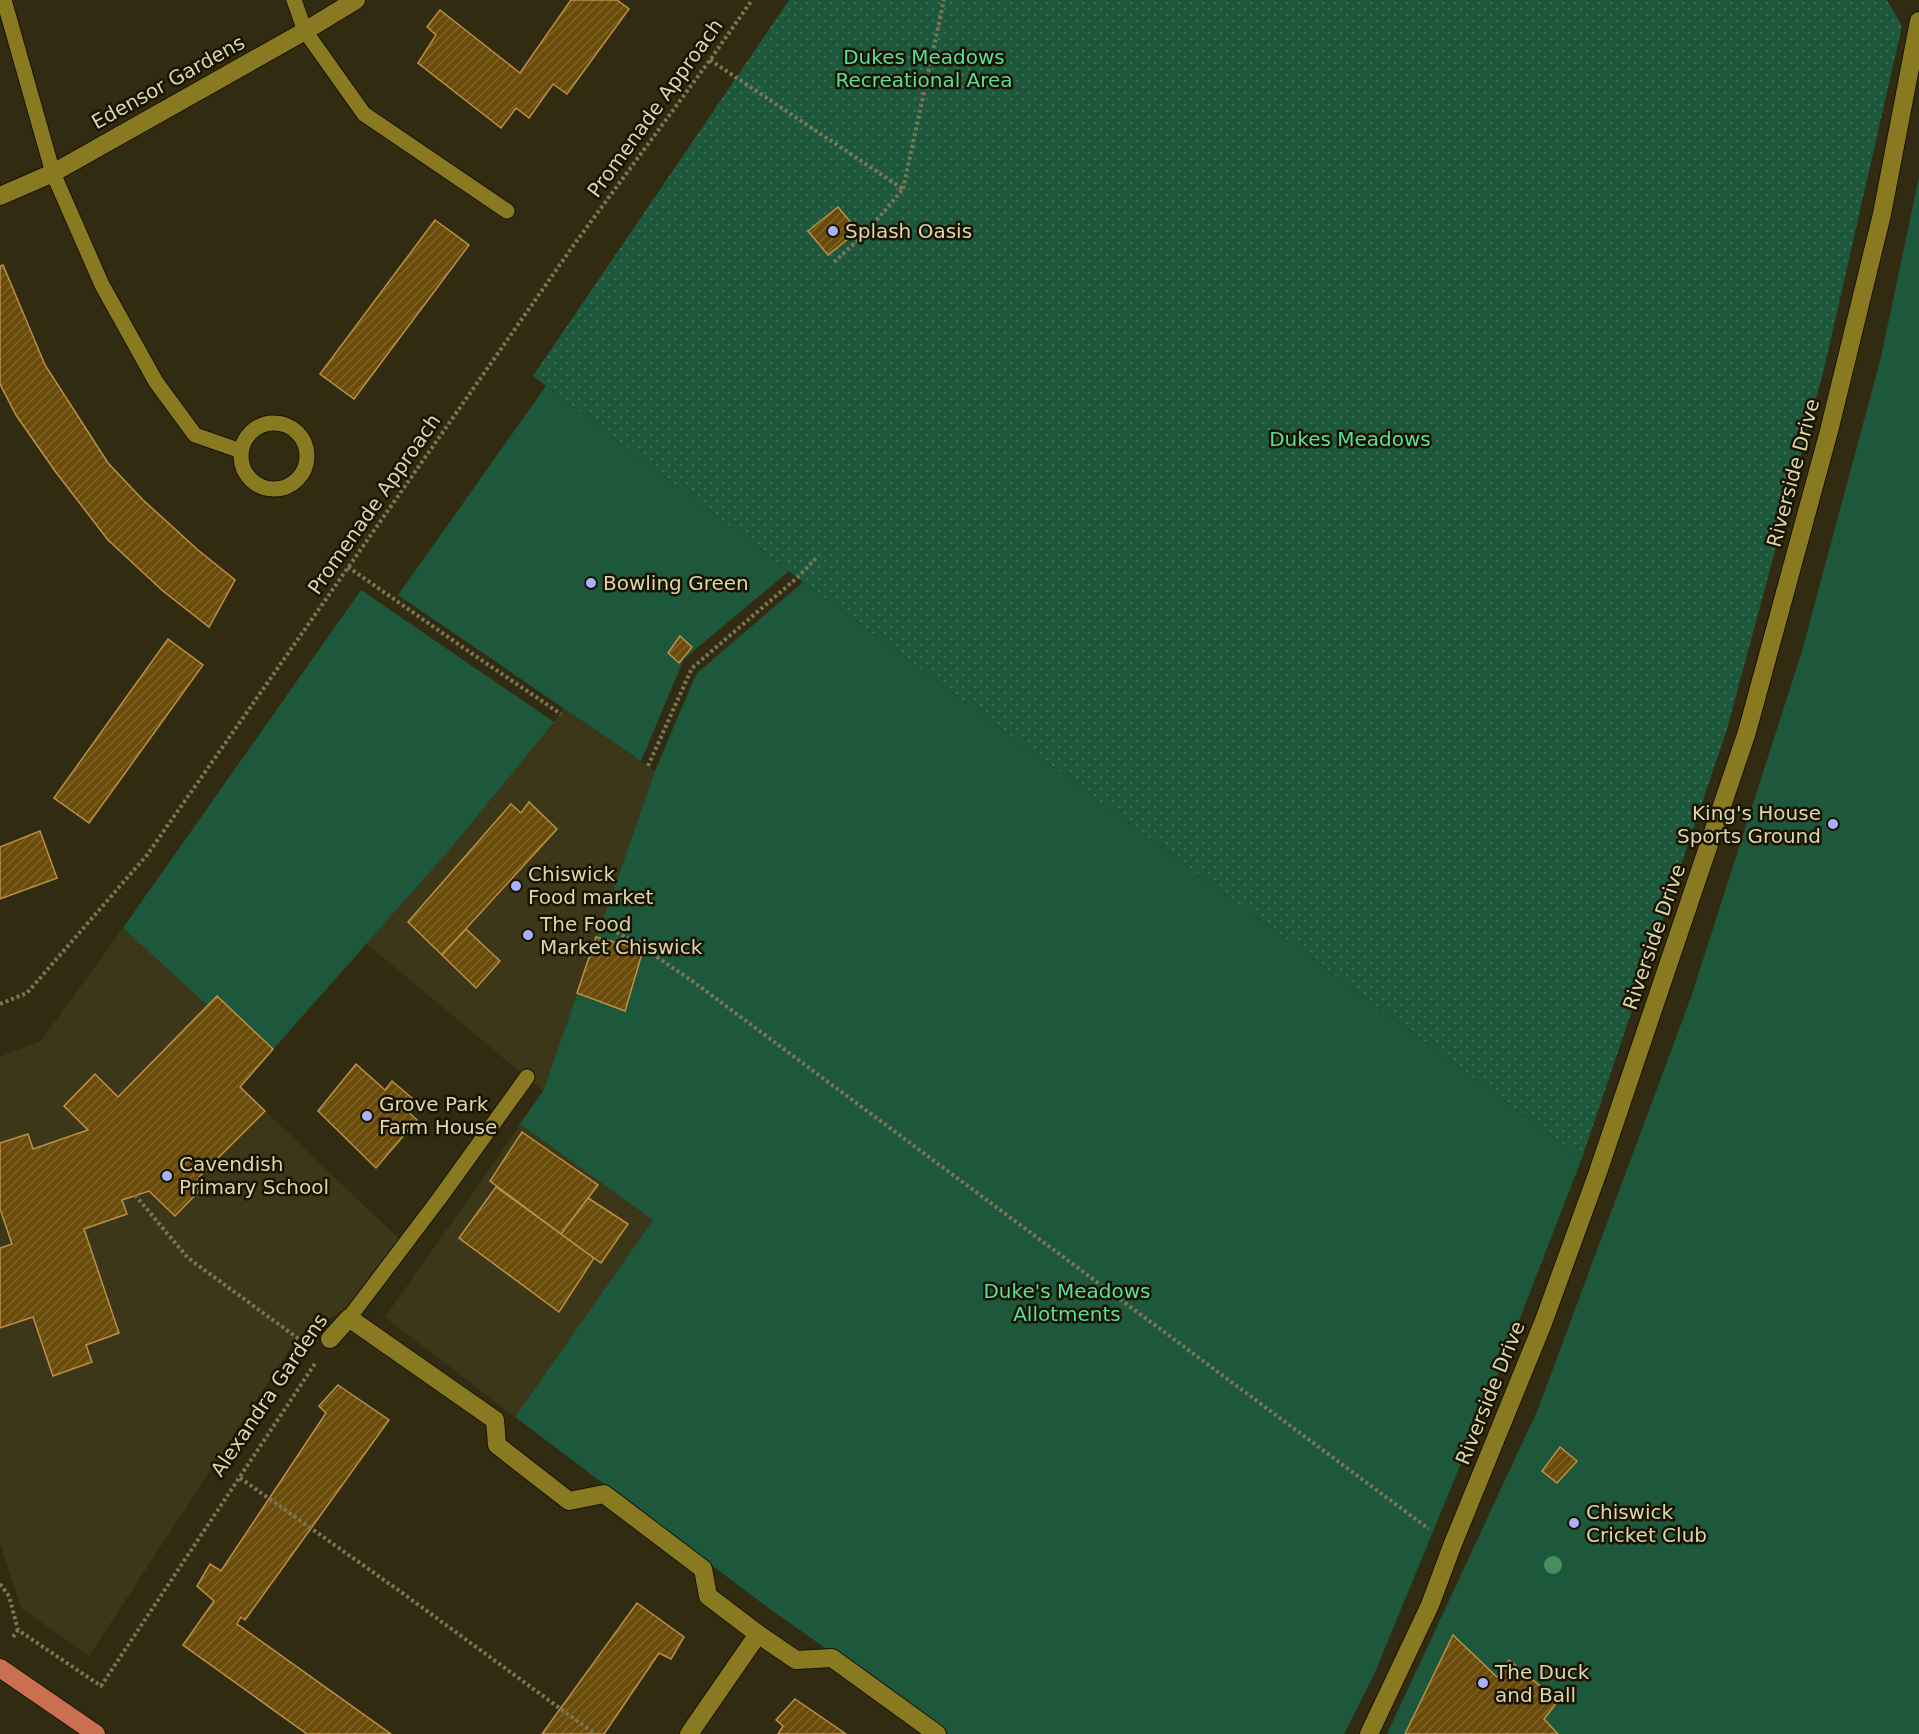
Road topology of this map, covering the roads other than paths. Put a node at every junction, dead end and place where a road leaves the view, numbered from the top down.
1 (4, 0) edge
2 (294, 0) edge
3 (356, 0) edge
4 (1919, 21) edge
5 (304, 31) junction
6 (53, 173) junction
7 (0, 196) edge
8 (507, 211) dead end
9 (241, 451) junction
10 (527, 1077) dead end
11 (349, 1318) junction
12 (326, 1346) road end
13 (758, 1634) junction
14 (0, 1668) edge
15 (96, 1734) edge
16 (689, 1734) edge
17 (937, 1734) edge
18 (1369, 1734) edge

1 - 6 lane
2 - 5 lane
3 - 5 street, Edensor Gardens
4 - 18 street, Riverside Drive
5 - 6 street, Edensor Gardens
5 - 8 lane
6 - 7 street, Edensor Gardens
6 - 9 lane
9 - 9 lane
10 - 11 lane
11 - 12 street, Alexandra Gardens
11 - 13 street, Alexandra Gardens
13 - 16 street
13 - 17 street, Alexandra Gardens
14 - 15 highway

